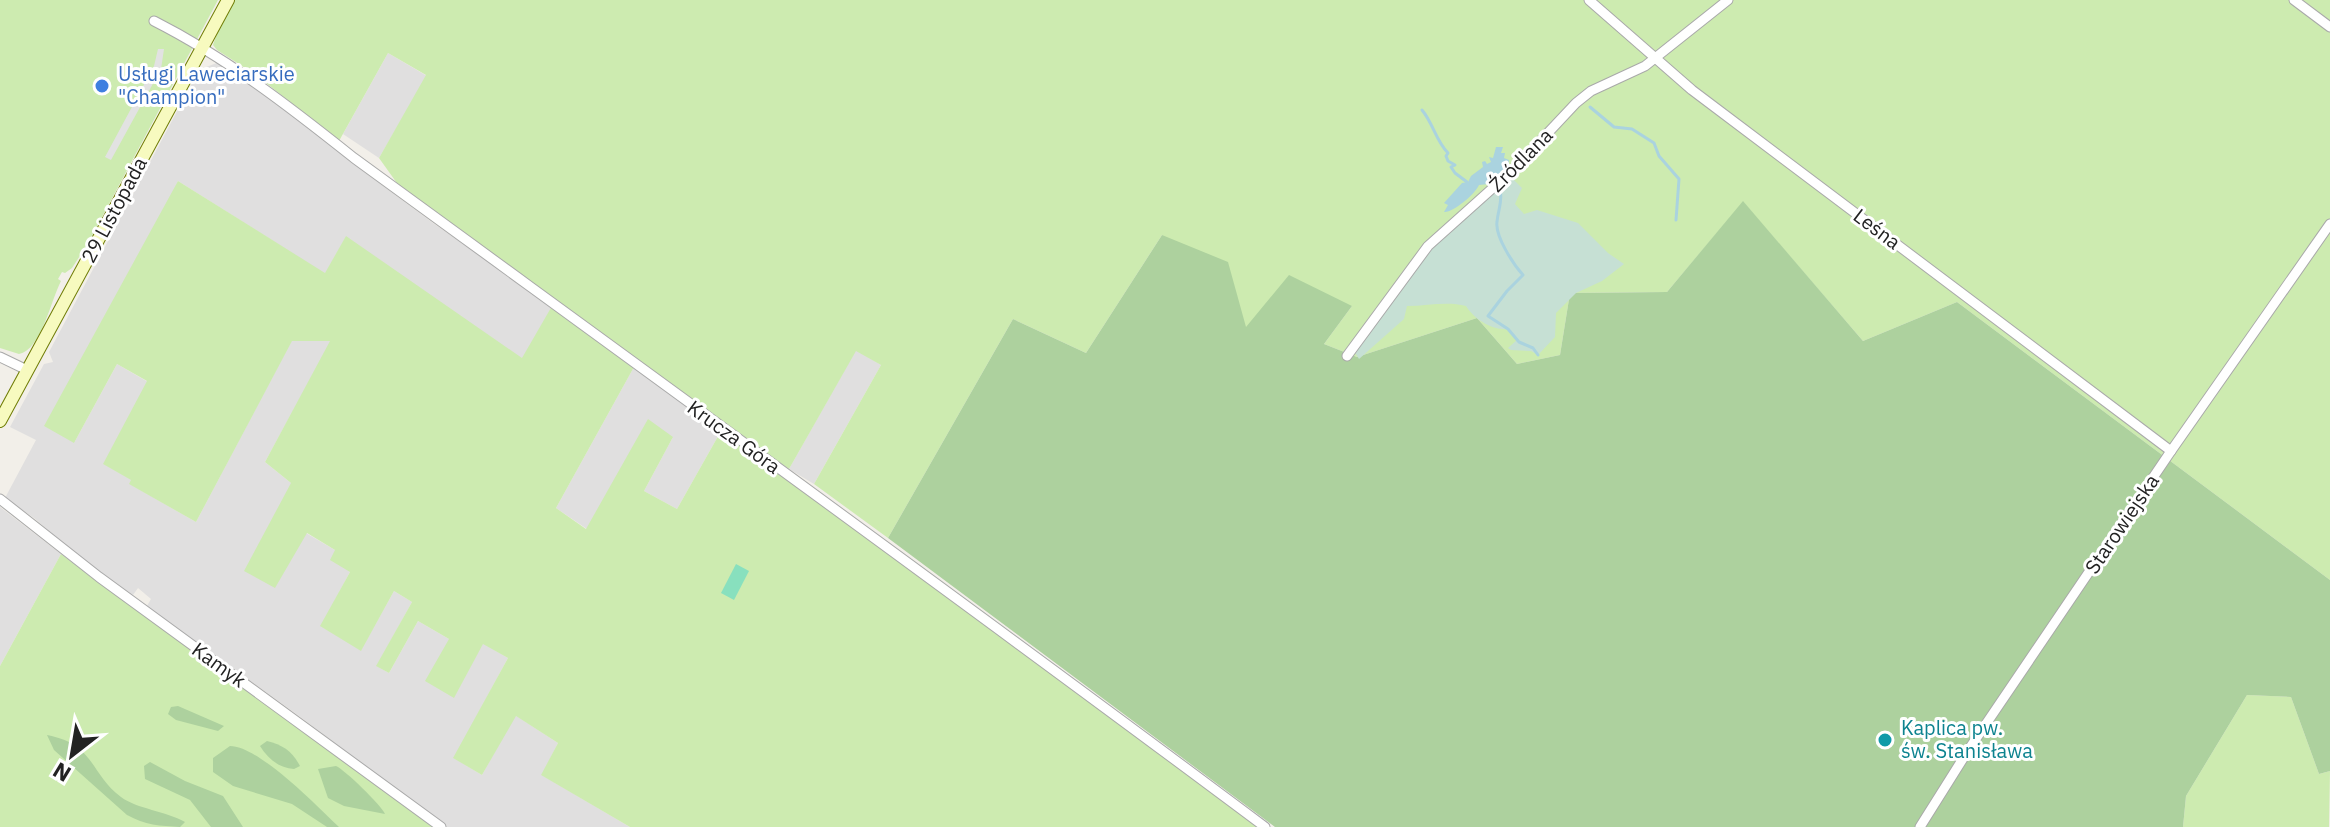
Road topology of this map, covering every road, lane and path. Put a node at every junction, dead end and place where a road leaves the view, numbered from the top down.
1 (228, 0) edge
2 (1589, 0) edge
3 (1728, 0) edge
4 (2294, 0) edge
5 (154, 21) dead end
6 (2330, 27) edge
7 (203, 47) junction
8 (1654, 59) junction
9 (2330, 224) edge
10 (1347, 356) dead end
11 (0, 357) edge
12 (27, 370) junction
13 (0, 421) edge
14 (2171, 451) junction
15 (0, 499) edge
16 (441, 827) edge
17 (1265, 827) edge
18 (1920, 827) edge

1 - 7 street, 29 Listopada
2 - 8 street, Leśna
3 - 8 street, Źródlana
4 - 6 street
5 - 7 street, Krucza Góra
7 - 12 street, 29 Listopada
7 - 17 street, Krucza Góra
8 - 10 street, Źródlana
8 - 14 street, Leśna
9 - 14 street, Starowiejska
11 - 12 street
12 - 13 street, 29 Listopada
14 - 18 street, Starowiejska
15 - 16 street, Kamyk

